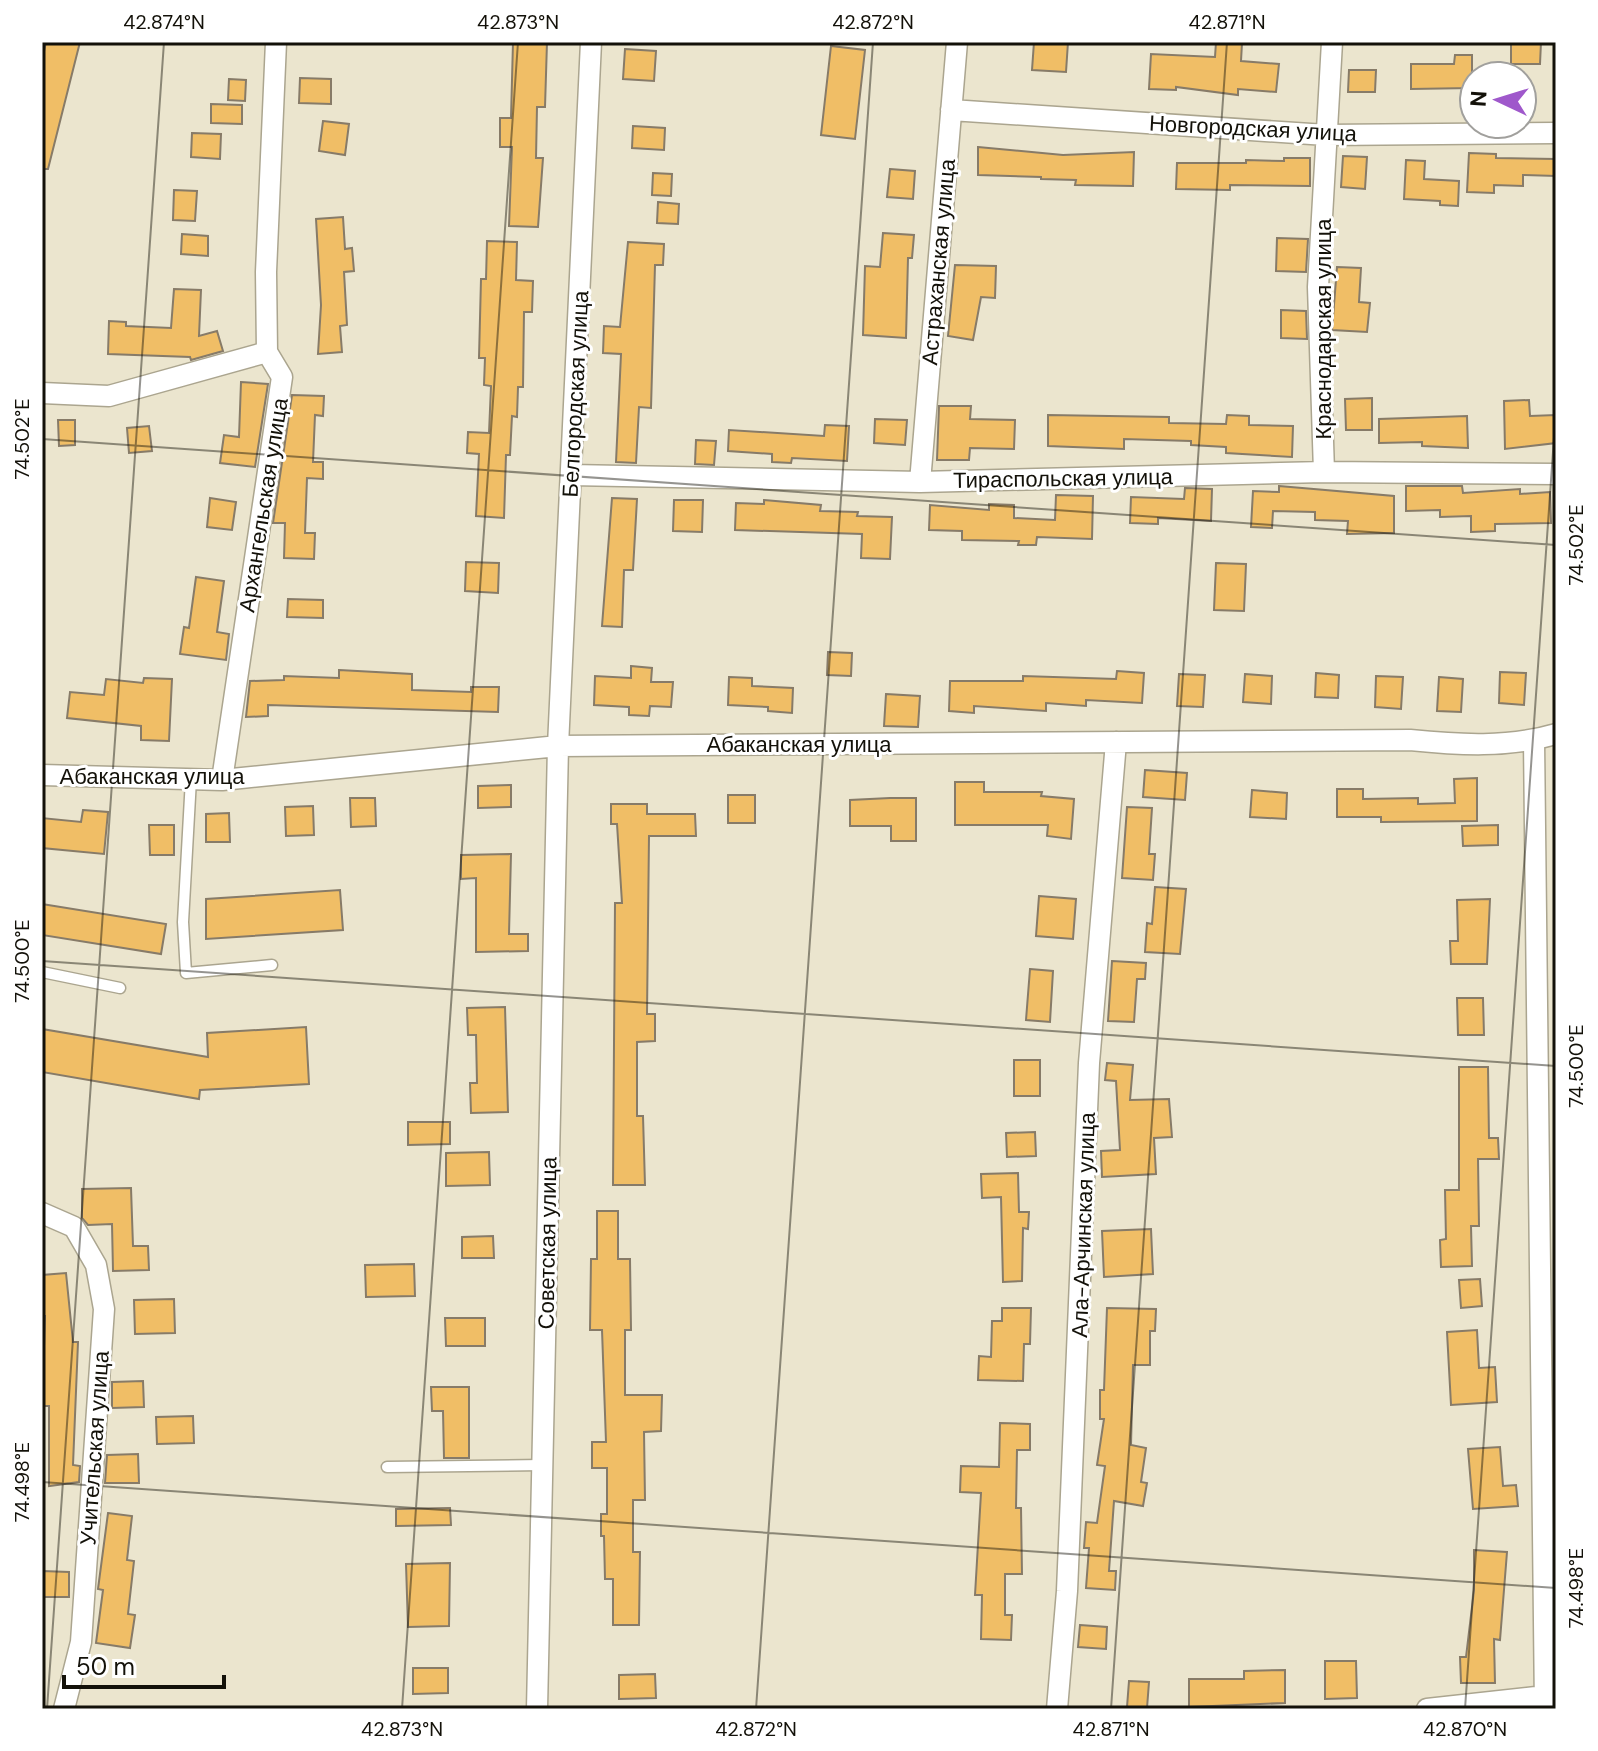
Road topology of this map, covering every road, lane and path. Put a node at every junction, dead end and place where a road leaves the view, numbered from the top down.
1 (276, 42) edge
2 (591, 42) edge
3 (957, 42) edge
4 (1332, 42) edge
5 (951, 110) junction
6 (1556, 133) edge
7 (1326, 135) junction
8 (267, 352) junction
9 (42, 393) edge
10 (1324, 472) junction
11 (1556, 474) edge
12 (571, 475) junction
13 (920, 482) junction
14 (1556, 734) edge
15 (1534, 740) junction
16 (1116, 742) junction
17 (558, 746) junction
18 (42, 775) edge
19 (558, 778) joint
20 (191, 779) junction
21 (222, 780) junction
22 (272, 965) dead end
23 (42, 972) edge
24 (120, 988) dead end
25 (42, 1213) edge
26 (542, 1465) junction
27 (387, 1467) dead end
28 (1545, 1703) edge
29 (64, 1709) edge
30 (537, 1709) edge
31 (1057, 1709) edge
32 (1427, 1709) edge

1 - 8 street, Архангельская улица
2 - 12 street, Белгородская улица
3 - 5 street, Астраханская улица
4 - 7 street, Краснодарская улица
5 - 7 street, Новгородская улица
5 - 13 street, Астраханская улица
6 - 7 street, Новгородская улица
7 - 10 street, Краснодарская улица
8 - 9 street
8 - 21 street, Архангельская улица
10 - 11 street, Тираспольская улица
10 - 13 street, Тираспольская улица
12 - 13 street, Тираспольская улица
12 - 17 street, Белгородская улица
14 - 15 street, Абаканская улица
15 - 16 street, Абаканская улица
15 - 28 street
16 - 17 street, Абаканская улица
16 - 31 street, Ала-Арчинская улица
17 - 19 street, Белгородская улица
17 - 21 street, Абаканская улица
18 - 20 street, Абаканская улица
19 - 26 street, Советская улица
20 - 21 street, Абаканская улица
20 - 22 lane
23 - 24 lane
25 - 29 street, Учительская улица
26 - 27 lane
26 - 30 street, Советская улица
28 - 32 street

